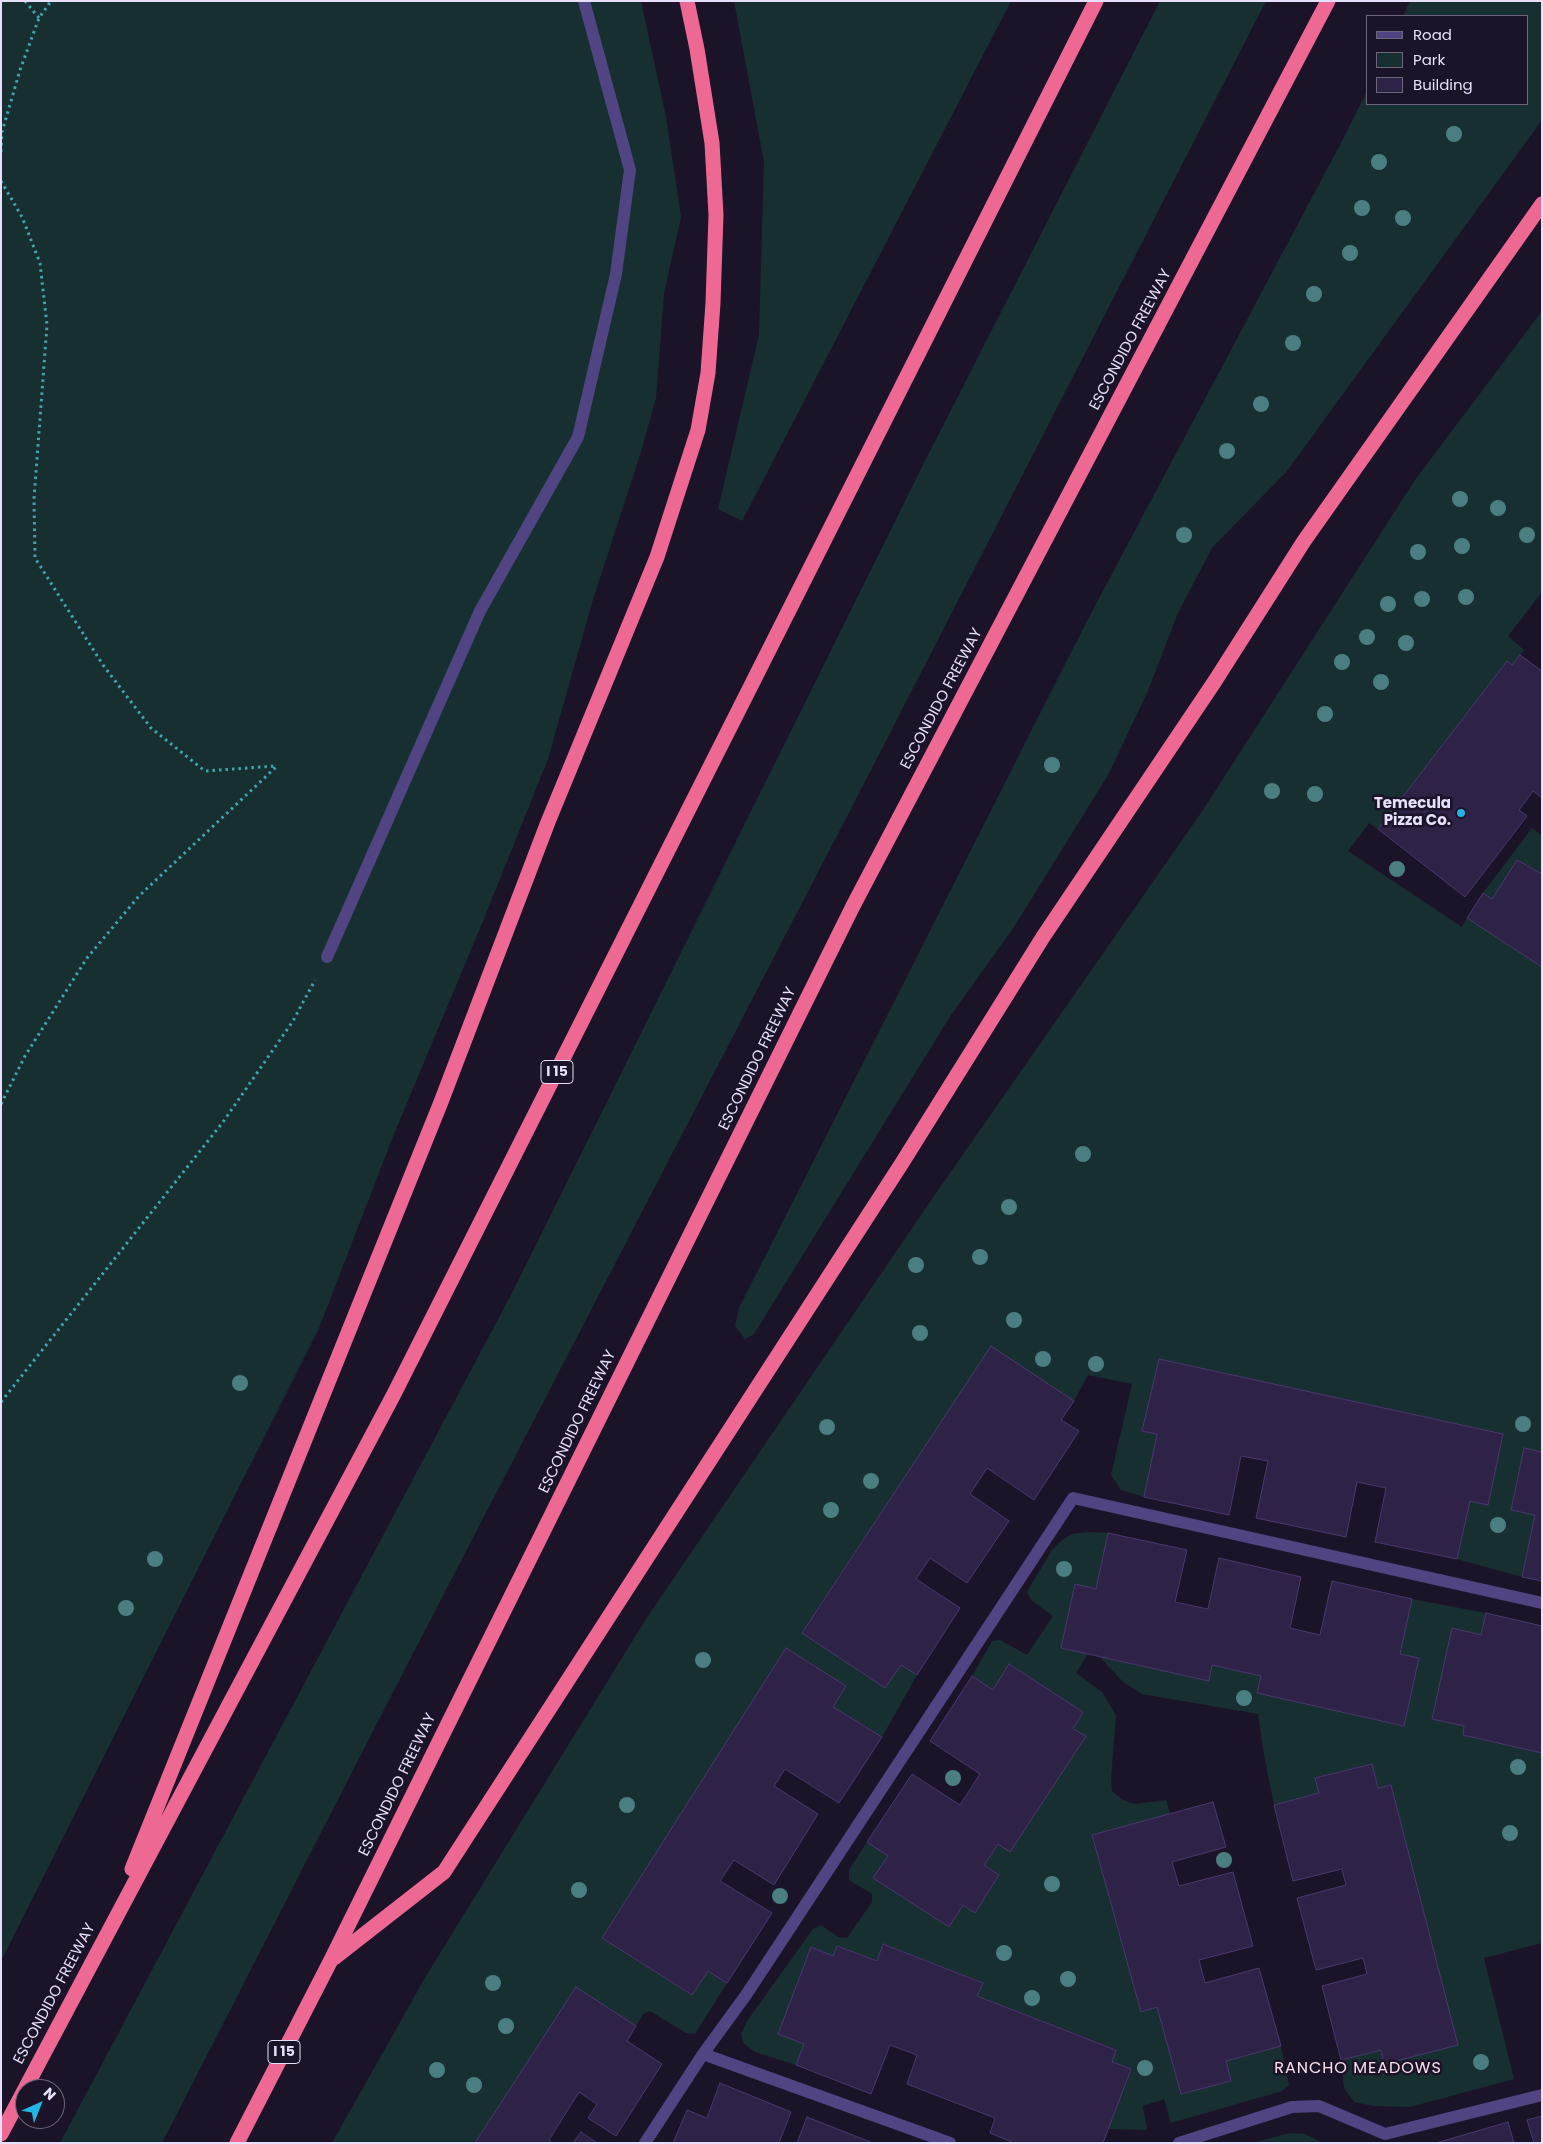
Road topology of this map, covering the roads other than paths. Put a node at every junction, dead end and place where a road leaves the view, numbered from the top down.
1 (584, 1) edge
2 (687, 1) edge
3 (1096, 1) edge
4 (1328, 1) edge
5 (1542, 204) edge
6 (326, 957) road end
7 (1542, 1603) edge
8 (102, 1943) junction
9 (331, 1960) junction
10 (704, 2054) junction
11 (1542, 2095) edge
12 (1, 2134) edge
13 (238, 2143) edge
14 (645, 2143) edge
15 (950, 2143) edge
16 (1178, 2143) edge

1 - 6 lane
2 - 8 highway
3 - 8 highway, ESCONDIDO FREEWAY / I 15
4 - 9 highway, ESCONDIDO FREEWAY / I 15
5 - 9 highway
7 - 10 lane
8 - 12 highway, ESCONDIDO FREEWAY / I 15
9 - 13 highway, ESCONDIDO FREEWAY / I 15
10 - 14 lane
10 - 15 lane
11 - 16 lane

